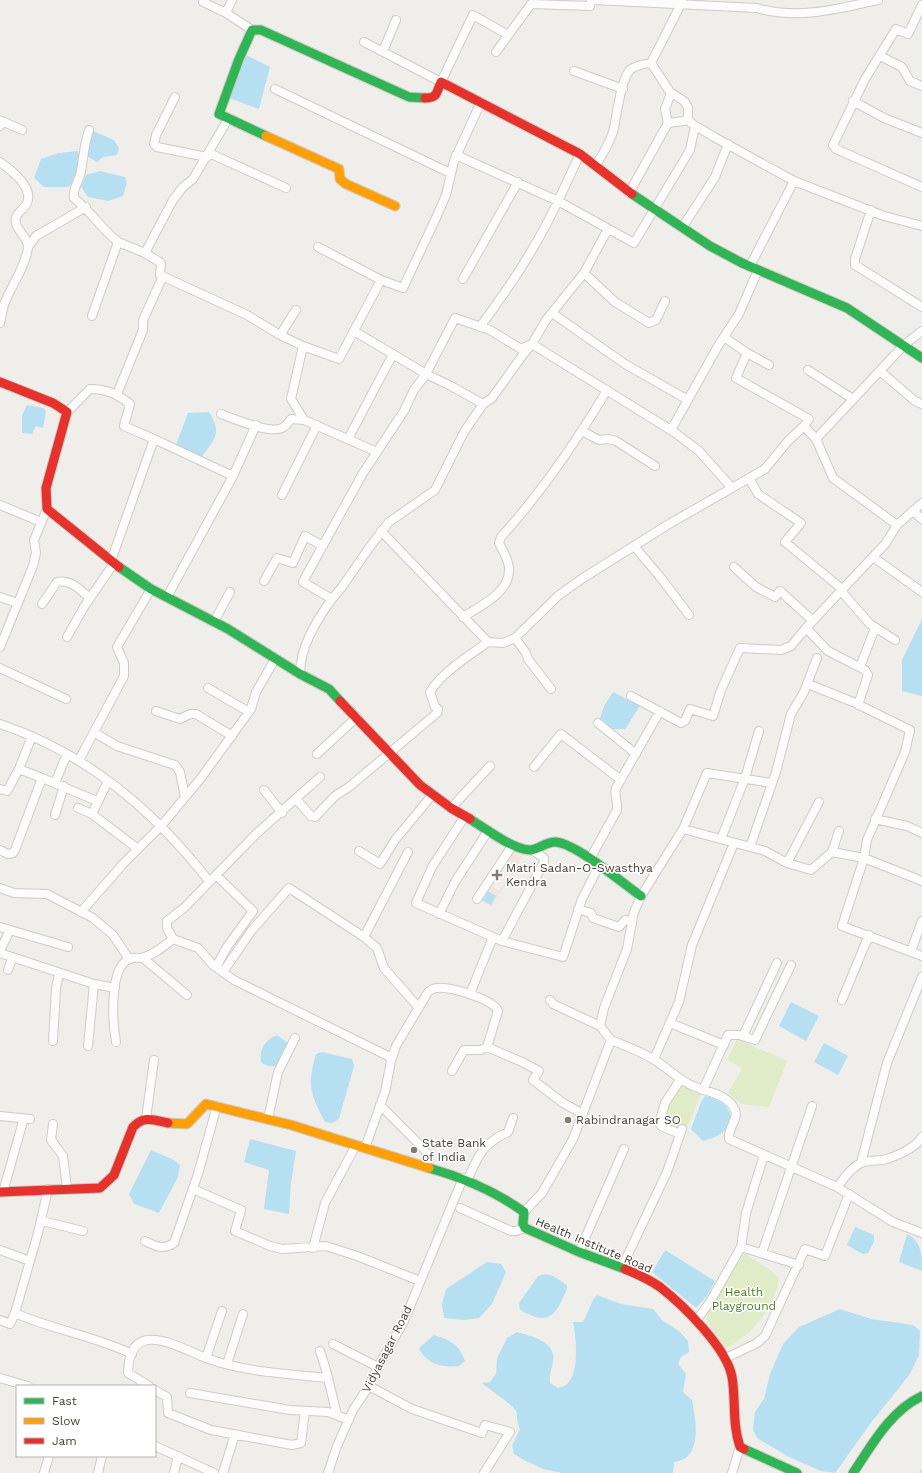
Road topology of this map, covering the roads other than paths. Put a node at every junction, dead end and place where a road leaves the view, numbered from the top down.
1 (232, 0) edge
2 (593, 0) edge
3 (878, 0) edge
4 (203, 2) dead end
5 (682, 2) edge
6 (922, 5) edge
7 (226, 13) junction
8 (396, 20) dead end
9 (252, 30) junction
10 (508, 34) junction
11 (364, 42) dead end
12 (383, 51) junction
13 (496, 52) dead end
14 (880, 56) junction
15 (651, 63) junction
16 (574, 71) dead end
17 (441, 82) junction
18 (922, 86) edge
19 (275, 89) dead end
20 (623, 89) junction
21 (671, 93) junction
22 (174, 97) dead end
23 (853, 101) junction
24 (481, 102) junction
25 (688, 118) junction
26 (228, 119) junction
27 (668, 123) junction
28 (0, 126) edge
29 (695, 126) junction
30 (22, 130) dead end
31 (89, 130) dead end
32 (922, 133) edge
33 (728, 144) junction
34 (580, 154) junction
35 (208, 155) junction
36 (456, 155) junction
37 (0, 162) edge
38 (596, 165) junction
39 (450, 173) junction
40 (794, 181) junction
41 (518, 182) junction
42 (922, 187) edge
43 (286, 188) dead end
44 (629, 193) junction
45 (558, 202) junction
46 (395, 206) dead end
47 (86, 207) junction
48 (654, 210) junction
49 (871, 210) junction
50 (922, 226) edge
51 (682, 228) junction
52 (608, 229) junction
53 (118, 242) junction
54 (28, 247) junction
55 (318, 247) dead end
56 (145, 253) junction
57 (754, 268) junction
58 (584, 273) junction
59 (163, 276) junction
60 (463, 279) dead end
61 (381, 280) junction
62 (665, 302) dead end
63 (922, 307) edge
64 (296, 310) dead end
65 (552, 313) junction
66 (92, 316) dead end
67 (0, 323) edge
68 (480, 327) junction
69 (354, 331) junction
70 (922, 331) edge
71 (280, 335) junction
72 (724, 337) junction
73 (532, 344) junction
74 (303, 346) junction
75 (903, 346) junction
76 (747, 353) junction
77 (393, 354) junction
78 (922, 358) edge
79 (769, 365) dead end
80 (808, 370) dead end
81 (880, 371) junction
82 (426, 374) junction
83 (0, 382) edge
84 (607, 390) junction
85 (116, 394) junction
86 (853, 399) junction
87 (688, 400) junction
88 (483, 404) junction
89 (922, 404) edge
90 (67, 412) junction
91 (221, 414) dead end
92 (304, 420) junction
93 (256, 425) junction
94 (317, 425) junction
95 (804, 426) junction
96 (671, 430) junction
97 (582, 431) junction
98 (154, 439) junction
99 (348, 439) junction
100 (816, 439) junction
101 (377, 452) junction
102 (656, 466) dead end
103 (233, 476) junction
104 (749, 478) junction
105 (732, 488) junction
106 (282, 495) dead end
107 (922, 503) edge
108 (0, 505) edge
109 (47, 509) junction
110 (913, 511) junction
111 (922, 519) edge
112 (40, 522) junction
113 (897, 525) junction
114 (381, 531) junction
115 (323, 546) junction
116 (634, 546) junction
117 (873, 557) junction
118 (112, 562) junction
119 (734, 567) dead end
120 (264, 581) dead end
121 (151, 589) junction
122 (842, 590) junction
123 (230, 592) dead end
124 (922, 592) edge
125 (0, 597) edge
126 (167, 597) junction
127 (90, 598) junction
128 (332, 599) junction
129 (17, 603) junction
130 (42, 604) dead end
131 (689, 615) dead end
132 (463, 617) junction
133 (812, 620) junction
134 (214, 622) junction
135 (806, 628) junction
136 (875, 628) junction
137 (68, 637) dead end
138 (515, 638) junction
139 (895, 640) dead end
140 (1, 642) edge
141 (488, 642) junction
142 (816, 658) dead end
143 (275, 659) junction
144 (860, 667) junction
145 (0, 668) edge
146 (300, 674) junction
147 (808, 684) junction
148 (208, 688) dead end
149 (551, 689) dead end
150 (631, 696) dead end
151 (66, 699) dead end
152 (858, 705) junction
153 (660, 711) junction
154 (156, 712) dead end
155 (249, 712) junction
156 (357, 717) junction
157 (598, 723) dead end
158 (0, 724) edge
159 (758, 731) dead end
160 (95, 733) junction
161 (32, 736) junction
162 (232, 736) junction
163 (390, 753) junction
164 (67, 754) junction
165 (317, 754) dead end
166 (636, 754) junction
167 (79, 760) junction
168 (490, 766) dead end
169 (534, 767) dead end
170 (19, 769) junction
171 (320, 777) dead end
172 (42, 778) junction
173 (744, 778) junction
174 (620, 780) junction
175 (108, 781) junction
176 (55, 782) junction
177 (772, 783) junction
178 (64, 786) junction
179 (0, 788) edge
180 (264, 790) dead end
181 (433, 794) junction
182 (185, 797) junction
183 (296, 799) junction
184 (97, 801) junction
185 (819, 802) dead end
186 (78, 808) dead end
187 (451, 808) junction
188 (282, 813) junction
189 (92, 814) junction
190 (55, 815) dead end
191 (465, 816) junction
192 (875, 819) junction
193 (162, 826) junction
194 (683, 829) junction
195 (488, 831) junction
196 (839, 831) dead end
197 (922, 833) edge
198 (721, 840) junction
199 (734, 843) junction
200 (512, 846) junction
201 (750, 847) junction
202 (138, 849) junction
203 (0, 850) edge
204 (532, 850) junction
205 (359, 851) dead end
206 (408, 852) dead end
207 (832, 852) junction
208 (864, 858) junction
209 (590, 859) junction
210 (787, 863) junction
211 (599, 866) junction
212 (216, 875) junction
213 (209, 881) junction
214 (922, 881) edge
215 (0, 888) edge
216 (641, 896) junction
217 (478, 899) dead end
218 (578, 909) junction
219 (81, 912) junction
220 (439, 914) junction
221 (632, 921) junction
222 (922, 921) edge
223 (0, 927) edge
224 (10, 930) junction
225 (869, 935) junction
226 (364, 937) junction
227 (493, 938) junction
228 (173, 939) junction
229 (502, 941) junction
230 (68, 947) dead end
231 (911, 951) junction
232 (0, 952) edge
233 (922, 956) edge
234 (12, 958) junction
235 (143, 958) junction
236 (129, 959) junction
237 (777, 963) dead end
238 (791, 965) dead end
239 (8, 970) dead end
240 (220, 970) junction
241 (59, 974) junction
242 (922, 977) edge
243 (94, 984) junction
244 (115, 988) junction
245 (470, 994) junction
246 (187, 995) dead end
247 (550, 1000) dead end
248 (842, 1000) dead end
249 (419, 1008) junction
250 (670, 1023) junction
251 (600, 1026) junction
252 (743, 1036) junction
253 (295, 1038) dead end
254 (611, 1040) junction
255 (53, 1041) dead end
256 (116, 1042) dead end
257 (724, 1045) junction
258 (88, 1046) dead end
259 (487, 1047) junction
260 (654, 1059) junction
261 (154, 1060) dead end
262 (391, 1061) junction
263 (452, 1071) dead end
264 (680, 1080) junction
265 (702, 1090) junction
266 (380, 1105) junction
267 (217, 1106) junction
268 (812, 1106) dead end
269 (582, 1114) junction
270 (0, 1116) edge
271 (513, 1118) dead end
272 (146, 1119) junction
273 (268, 1119) junction
274 (54, 1124) dead end
275 (921, 1143) edge
276 (356, 1145) junction
277 (365, 1148) junction
278 (624, 1149) dead end
279 (764, 1155) junction
280 (861, 1163) junction
281 (425, 1166) junction
282 (791, 1167) junction
283 (465, 1180) junction
284 (837, 1187) junction
285 (67, 1188) junction
286 (48, 1189) junction
287 (193, 1189) junction
288 (2, 1192) edge
289 (850, 1194) junction
290 (460, 1208) dead end
291 (524, 1212) junction
292 (42, 1221) junction
293 (525, 1228) junction
294 (84, 1231) dead end
295 (922, 1233) edge
296 (145, 1241) dead end
297 (741, 1247) junction
298 (313, 1248) junction
299 (0, 1250) edge
300 (579, 1252) junction
301 (762, 1253) junction
302 (30, 1261) junction
303 (799, 1265) junction
304 (622, 1268) junction
305 (420, 1280) junction
306 (222, 1310) dead end
307 (15, 1313) junction
308 (243, 1314) dead end
309 (0, 1320) edge
310 (696, 1321) junction
311 (333, 1344) dead end
312 (320, 1351) dead end
313 (132, 1354) junction
314 (206, 1358) junction
315 (726, 1358) junction
316 (227, 1364) junction
317 (378, 1367) junction
318 (0, 1378) edge
319 (328, 1378) junction
320 (24, 1385) edge
321 (147, 1385) edge
322 (369, 1386) junction
323 (156, 1391) edge
324 (190, 1393) dead end
325 (922, 1396) edge
326 (305, 1411) junction
327 (337, 1415) junction
328 (349, 1420) junction
329 (236, 1434) junction
330 (156, 1446) edge
331 (740, 1447) junction
332 (178, 1456) junction
333 (49, 1457) edge
334 (102, 1457) edge
335 (44, 1473) edge
336 (98, 1473) edge
337 (174, 1473) edge
338 (214, 1473) edge
339 (223, 1473) edge
340 (328, 1473) edge
341 (484, 1473) edge
342 (732, 1473) edge
343 (797, 1473) edge
344 (853, 1473) edge

1 - 7 street
2 - 5 street
2 - 10 street
3 - 5 street
4 - 7 street
5 - 15 street
6 - 14 street
7 - 9 street
8 - 12 street
9 - 17 street
9 - 26 street
10 - 13 street
10 - 17 street
11 - 12 street
12 - 17 street
14 - 18 street
14 - 23 street
15 - 20 street
15 - 21 street
16 - 20 street
17 - 24 street
19 - 39 street
20 - 38 street
21 - 25 street
21 - 27 street
22 - 35 street
23 - 32 street
23 - 42 street
24 - 34 street
24 - 36 street
25 - 27 street
25 - 29 street
26 - 35 street
26 - 46 street
27 - 44 street
28 - 30 street
29 - 33 street
29 - 48 street
31 - 47 street
33 - 40 street
33 - 51 street
34 - 38 street
34 - 45 street
35 - 43 street
35 - 56 street
36 - 39 street
36 - 41 street
37 - 54 street
38 - 44 street
39 - 61 street
40 - 49 street
40 - 57 street
41 - 45 street
41 - 60 street
44 - 48 street
45 - 52 street
45 - 68 street
47 - 53 street
47 - 54 street
48 - 51 street
48 - 52 street
49 - 50 street
49 - 63 street
51 - 57 street
52 - 58 street
53 - 56 street
53 - 66 street
54 - 67 street
55 - 61 street
56 - 59 street
57 - 72 street
57 - 75 street
58 - 62 street
58 - 65 street
59 - 71 street
59 - 85 street
61 - 69 street
64 - 71 street
65 - 73 street
65 - 87 street
68 - 73 street
68 - 82 street
69 - 74 street
69 - 77 street
70 - 75 street
71 - 74 street
72 - 76 street
72 - 87 street
73 - 84 street
73 - 88 street
74 - 92 street
75 - 78 street
75 - 81 street
76 - 79 street
76 - 95 street
77 - 82 street
77 - 99 street
80 - 86 street
81 - 86 street
81 - 89 street
82 - 88 street
82 - 101 street
83 - 90 street
84 - 96 street
84 - 97 street
85 - 90 street
85 - 98 street
86 - 100 street
87 - 96 street
88 - 114 street
90 - 109 street
91 - 93 street
92 - 93 street
92 - 94 street
93 - 103 street
94 - 99 street
94 - 106 street
95 - 100 street
95 - 104 street
96 - 105 street
97 - 102 street
97 - 132 street
98 - 103 street
98 - 118 street
99 - 101 street
100 - 113 street
101 - 115 street
103 - 126 street
104 - 105 street
104 - 122 street
105 - 116 street
107 - 110 street
108 - 112 street
109 - 112 street
109 - 118 street
110 - 111 street
110 - 113 street
112 - 129 street
113 - 117 street
114 - 128 street
114 - 132 street
115 - 120 street
115 - 128 street
116 - 131 street
116 - 138 street
117 - 122 street
117 - 124 street
118 - 121 street
118 - 127 street
119 - 133 street
121 - 126 street
121 - 160 street
122 - 133 street
122 - 136 street
123 - 134 street
125 - 129 street
126 - 134 street
127 - 130 street
127 - 137 street
128 - 146 street
129 - 140 street
132 - 141 street
133 - 135 street
134 - 143 street
135 - 144 street
135 - 153 street
136 - 139 street
136 - 144 street
138 - 141 street
138 - 149 street
141 - 163 street
142 - 147 street
143 - 146 street
143 - 155 street
144 - 152 street
145 - 151 street
146 - 156 street
147 - 152 street
147 - 177 street
148 - 155 street
150 - 153 street
152 - 192 street
153 - 166 street
154 - 162 street
155 - 162 street
156 - 163 street
156 - 165 street
157 - 166 street
158 - 161 street
159 - 173 street
160 - 167 street
160 - 182 street
161 - 164 street
161 - 170 street
162 - 182 street
163 - 181 street
163 - 183 street
164 - 167 street
164 - 176 street
166 - 174 street
167 - 175 street
168 - 187 street
169 - 174 street
170 - 172 street
170 - 179 street
171 - 183 street
172 - 176 street
172 - 203 street
173 - 177 street
173 - 194 street
173 - 198 street
174 - 209 street
175 - 184 street
175 - 193 street
176 - 178 street
177 - 201 street
178 - 184 street
178 - 190 street
180 - 188 street
181 - 187 street
181 - 205 street
182 - 193 street
183 - 188 street
184 - 189 street
185 - 210 street
186 - 189 street
187 - 191 street
188 - 212 street
189 - 202 street
191 - 195 street
191 - 220 street
192 - 197 street
192 - 208 street
193 - 202 street
193 - 213 street
194 - 198 street
194 - 216 street
195 - 200 street
195 - 220 street
196 - 207 street
198 - 199 street
199 - 201 street
199 - 250 street
200 - 204 street
200 - 217 street
201 - 210 street
202 - 219 street
204 - 209 street
204 - 229 street
206 - 226 street
207 - 208 street
207 - 210 street
208 - 214 street
208 - 225 street
209 - 211 street
211 - 216 street
211 - 218 street
212 - 213 street
212 - 240 street
213 - 228 street
215 - 219 street
216 - 221 street
218 - 221 street
218 - 229 street
219 - 236 street
220 - 227 street
221 - 251 street
222 - 231 street
223 - 224 street
224 - 230 street
224 - 232 street
225 - 231 street
225 - 248 street
226 - 240 street
226 - 249 street
227 - 229 street
227 - 245 street
228 - 235 street
228 - 240 street
231 - 233 street
232 - 234 street
234 - 239 street
234 - 241 street
235 - 236 street
235 - 246 street
236 - 244 street
237 - 252 street
238 - 252 street
240 - 262 street
241 - 243 street
241 - 255 street
242 - 280 street
243 - 244 street
243 - 258 street
244 - 256 street
245 - 249 street
245 - 259 street
247 - 251 street
249 - 262 street
250 - 257 street
250 - 260 street
251 - 254 street
252 - 257 street
253 - 273 street
254 - 260 street
254 - 269 street
257 - 265 street
259 - 263 street
259 - 269 street
260 - 264 street
261 - 272 street
262 - 266 street
264 - 265 street
264 - 304 street
265 - 279 street
266 - 277 street
266 - 281 street
267 - 272 street
267 - 273 street
267 - 287 street
268 - 282 street
269 - 291 street
270 - 288 street
271 - 283 street, Vidyasagar Road
272 - 285 street
273 - 276 street
274 - 285 street
275 - 280 street
276 - 277 street
276 - 298 street
277 - 281 street
278 - 300 street
279 - 282 street
279 - 297 street
280 - 284 street
281 - 283 street
282 - 284 street
282 - 301 street
283 - 291 street
283 - 305 street, Vidyasagar Road
284 - 289 street
285 - 286 street
286 - 288 street
286 - 292 street
287 - 296 street
287 - 298 street
289 - 295 street
289 - 303 street
290 - 293 street
291 - 293 street, Health Institute Road
292 - 294 street
292 - 302 street
293 - 300 street, Health Institute Road
297 - 301 street
297 - 310 street
298 - 305 street
299 - 302 street
300 - 304 street, Health Institute Road
301 - 303 street
302 - 307 street
303 - 315 street
304 - 310 street, Health Institute Road
305 - 317 street, Vidyasagar Road
306 - 314 street
307 - 309 street
307 - 313 street
308 - 316 street
310 - 315 street, Health Institute Road
311 - 317 street
312 - 319 street
313 - 314 street
313 - 321 street
314 - 316 street
315 - 331 street, Health Institute Road
316 - 319 street
317 - 322 street, Vidyasagar Road
318 - 320 street
319 - 327 street
322 - 328 street, Vidyasagar Road
322 - 341 street
323 - 329 street
324 - 326 street
325 - 344 street
326 - 327 street
326 - 329 street
327 - 328 street
328 - 340 street, Vidyasagar Road
329 - 339 street
330 - 332 street
331 - 342 street
331 - 343 street
332 - 337 street
332 - 338 street
333 - 335 street
334 - 336 street

